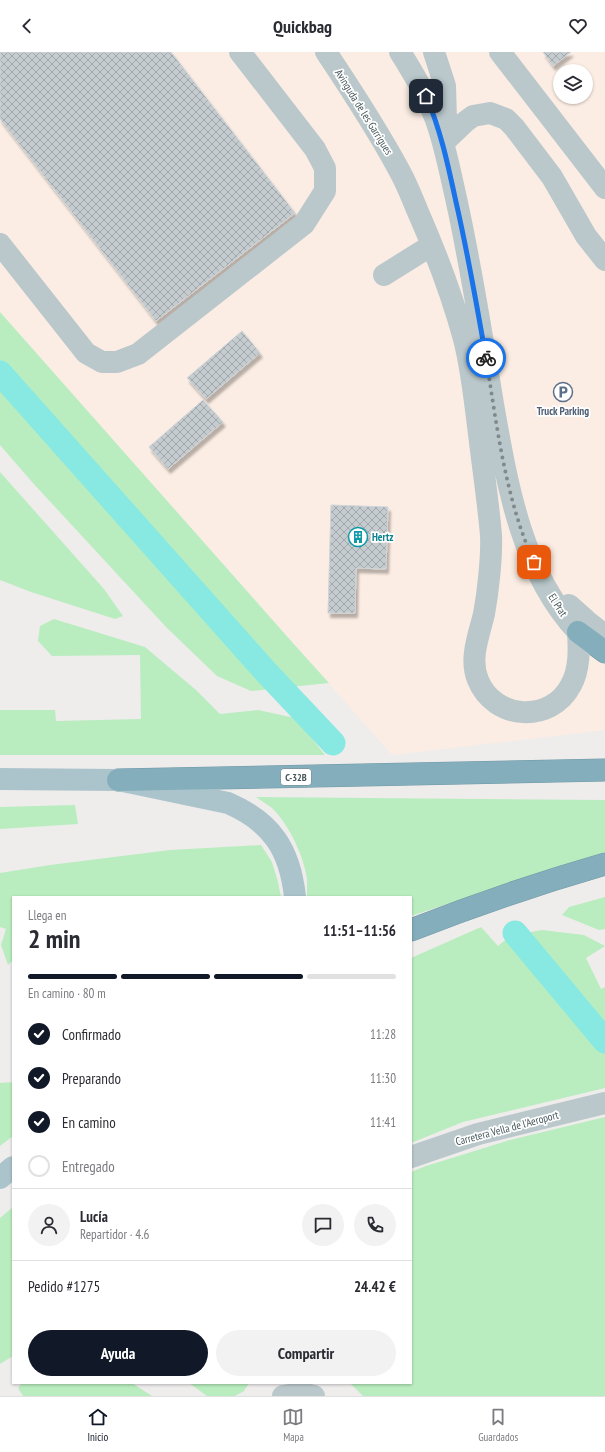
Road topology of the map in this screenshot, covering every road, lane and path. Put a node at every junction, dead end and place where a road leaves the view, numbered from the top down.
1 (240, 52) edge
2 (326, 52) edge
3 (400, 52) edge
4 (434, 52) edge
5 (500, 52) edge
6 (443, 143) junction
7 (605, 188) edge
8 (0, 244) edge
9 (432, 245) junction
10 (605, 260) edge
11 (384, 275) dead end
12 (529, 551) junction
13 (578, 632) junction
14 (605, 635) edge
15 (605, 652) edge
16 (605, 761) edge
17 (569, 770) junction
18 (605, 770) edge
19 (0, 779) edge
20 (118, 780) junction
21 (605, 864) edge
22 (295, 896) edge
23 (412, 930) edge
24 (605, 1103) edge
25 (412, 1157) edge
26 (12, 1168) edge
27 (12, 1174) edge
28 (0, 1178) edge
29 (0, 1188) edge
30 (282, 1384) edge
31 (283, 1396) edge
32 (314, 1396) edge

1 - 8 street
2 - 9 street, Avinguda de les Garrigues
3 - 6 street
4 - 6 street
5 - 7 street
6 - 10 street
6 - 12 street, El Prat
9 - 11 street
9 - 13 street, Avinguda de les Garrigues
12 - 13 street, El Prat
12 - 14 street
13 - 15 highway
16 - 17 highway
17 - 18 highway, C-32B
17 - 20 highway, C-32B
19 - 20 main road, C-32B
20 - 22 main road, C-32B
21 - 23 highway
24 - 25 street, Carretera Vella de l'Aeroport
26 - 28 main road
27 - 29 street
30 - 31 street
31 - 32 street

